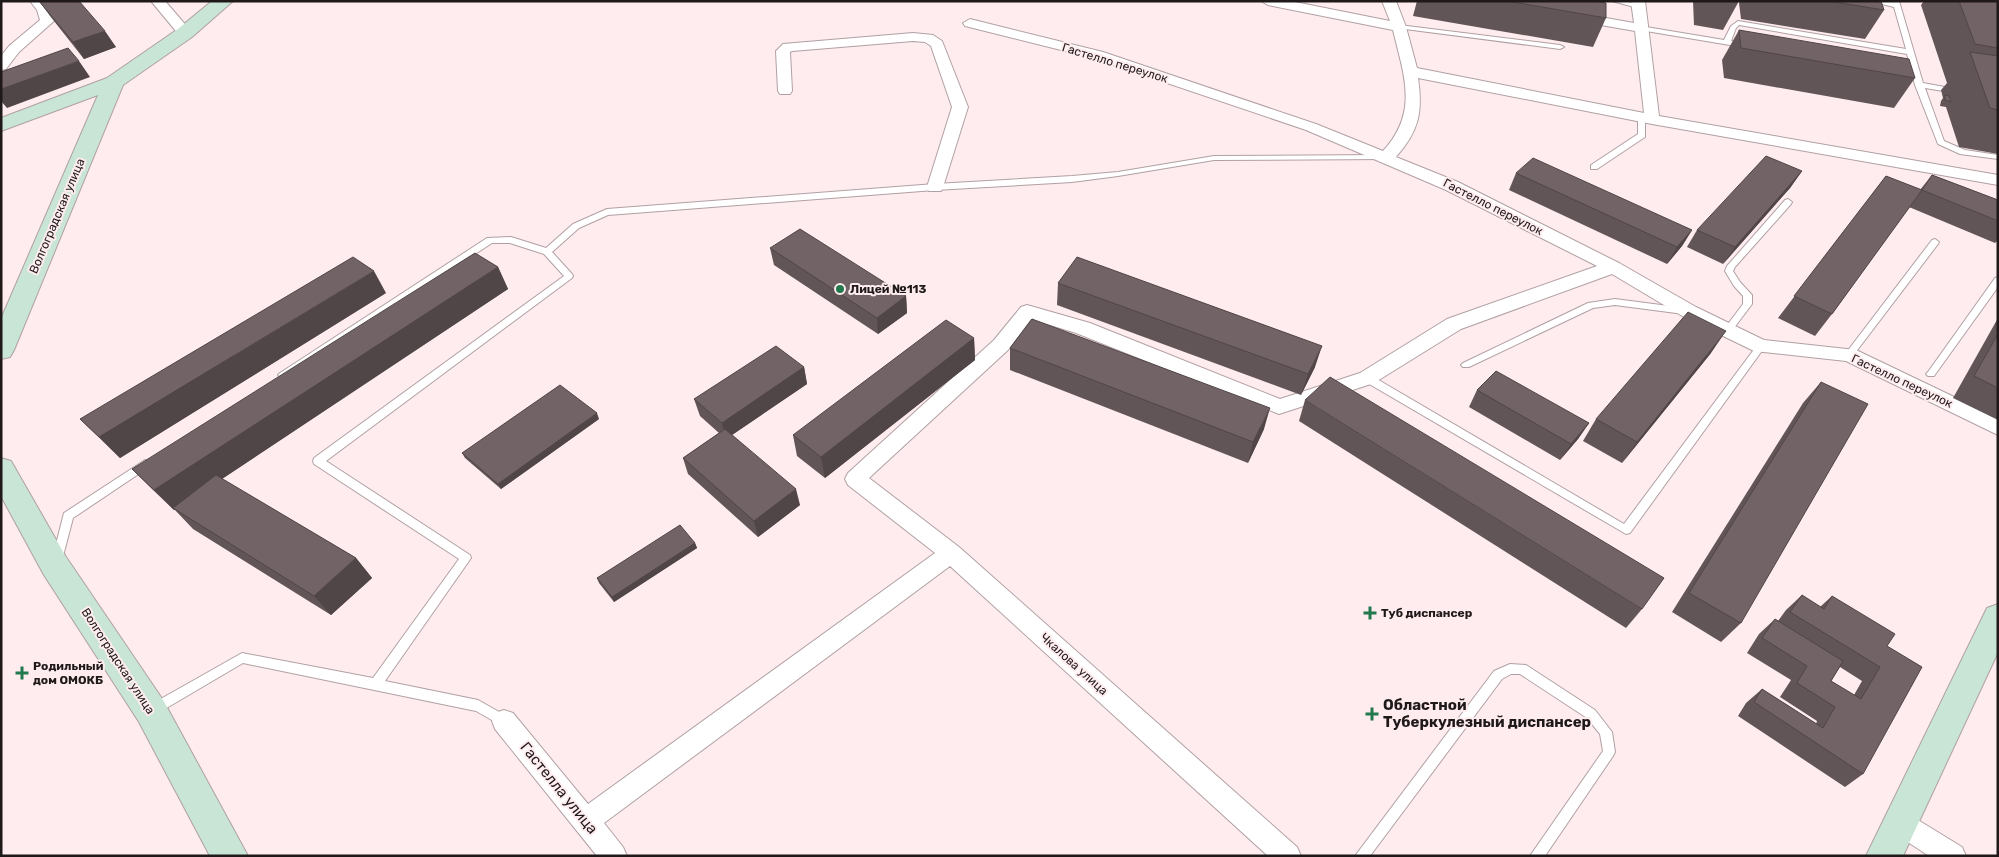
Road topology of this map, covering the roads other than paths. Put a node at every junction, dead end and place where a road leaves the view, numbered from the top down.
1 (158, 1) edge
2 (224, 1) edge
3 (1268, 1) edge
4 (1388, 1) edge
5 (1614, 1) edge
6 (1872, 1) edge
7 (1638, 3) edge
8 (1897, 3) edge
9 (60, 4) edge
10 (40, 6) edge
11 (1566, 14) edge
12 (970, 23) dead end
13 (1399, 27) junction
14 (1640, 28) junction
15 (185, 33) junction
16 (1726, 42) junction
17 (1560, 47) dead end
18 (1755, 48) edge
19 (1908, 52) junction
20 (1, 66) edge
21 (1410, 71) junction
22 (1907, 76) edge
23 (1918, 81) junction
24 (114, 82) junction
25 (785, 91) dead end
26 (1968, 93) dead end
27 (1646, 118) junction
28 (3, 121) edge
29 (1388, 157) junction
30 (1998, 157) edge
31 (1594, 168) dead end
32 (1998, 180) edge
33 (935, 186) junction
34 (1788, 202) edge
35 (1935, 242) dead end
36 (547, 252) junction
37 (1613, 267) junction
38 (1998, 280) edge
39 (1690, 312) junction
40 (1728, 330) junction
41 (1761, 346) junction
42 (1, 350) edge
43 (1849, 356) junction
44 (1466, 365) dead end
45 (1931, 374) dead end
46 (1367, 378) junction
47 (276, 379) edge
48 (1998, 427) edge
49 (153, 458) edge
50 (1, 469) edge
51 (951, 553) junction
52 (55, 566) junction
53 (1998, 618) edge
54 (1990, 653) edge
55 (376, 684) junction
56 (151, 711) junction
57 (504, 721) joint
58 (586, 821) junction
59 (1900, 822) junction
60 (230, 856) edge
61 (614, 856) edge
62 (1288, 856) edge
63 (1362, 856) edge
64 (1537, 856) edge
65 (1884, 856) edge
66 (1953, 856) edge

1 - 15 street
2 - 15 street
3 - 13 street
4 - 13 street
5 - 7 lane
6 - 8 lane
7 - 14 street
8 - 19 lane
9 - 10 street
10 - 20 street
11 - 14 street
12 - 29 street, Гастелло переулок
13 - 17 lane
13 - 21 street
14 - 16 lane
14 - 27 street
15 - 24 street
16 - 18 lane
16 - 19 lane
19 - 23 lane
21 - 27 street
21 - 29 street
22 - 23 lane
23 - 26 lane
23 - 30 lane
24 - 28 street
24 - 42 street, Волгоградская улица
25 - 33 street
27 - 31 lane
27 - 32 street
29 - 33 lane
29 - 37 street, Гастелло переулок
33 - 36 lane
34 - 40 lane
35 - 43 lane
36 - 47 lane
36 - 55 lane
37 - 39 street, Гастелло переулок
37 - 46 street
38 - 45 lane
39 - 40 street, Гастелло переулок
39 - 44 lane
40 - 41 street, Гастелло переулок
41 - 43 street, Гастелло переулок
41 - 46 lane
43 - 48 street, Гастелло переулок
46 - 51 street, Чкалова улица
49 - 52 lane
50 - 52 street, Волгоградская улица
51 - 58 street
51 - 62 street, Чкалова улица
52 - 56 street, Волгоградская улица
53 - 54 street
54 - 59 street
55 - 56 lane
55 - 57 lane
56 - 60 street, Волгоградская улица
57 - 58 street, Гастелла улица
58 - 61 street, Гастелла улица
59 - 65 street
59 - 66 street
63 - 64 lane

